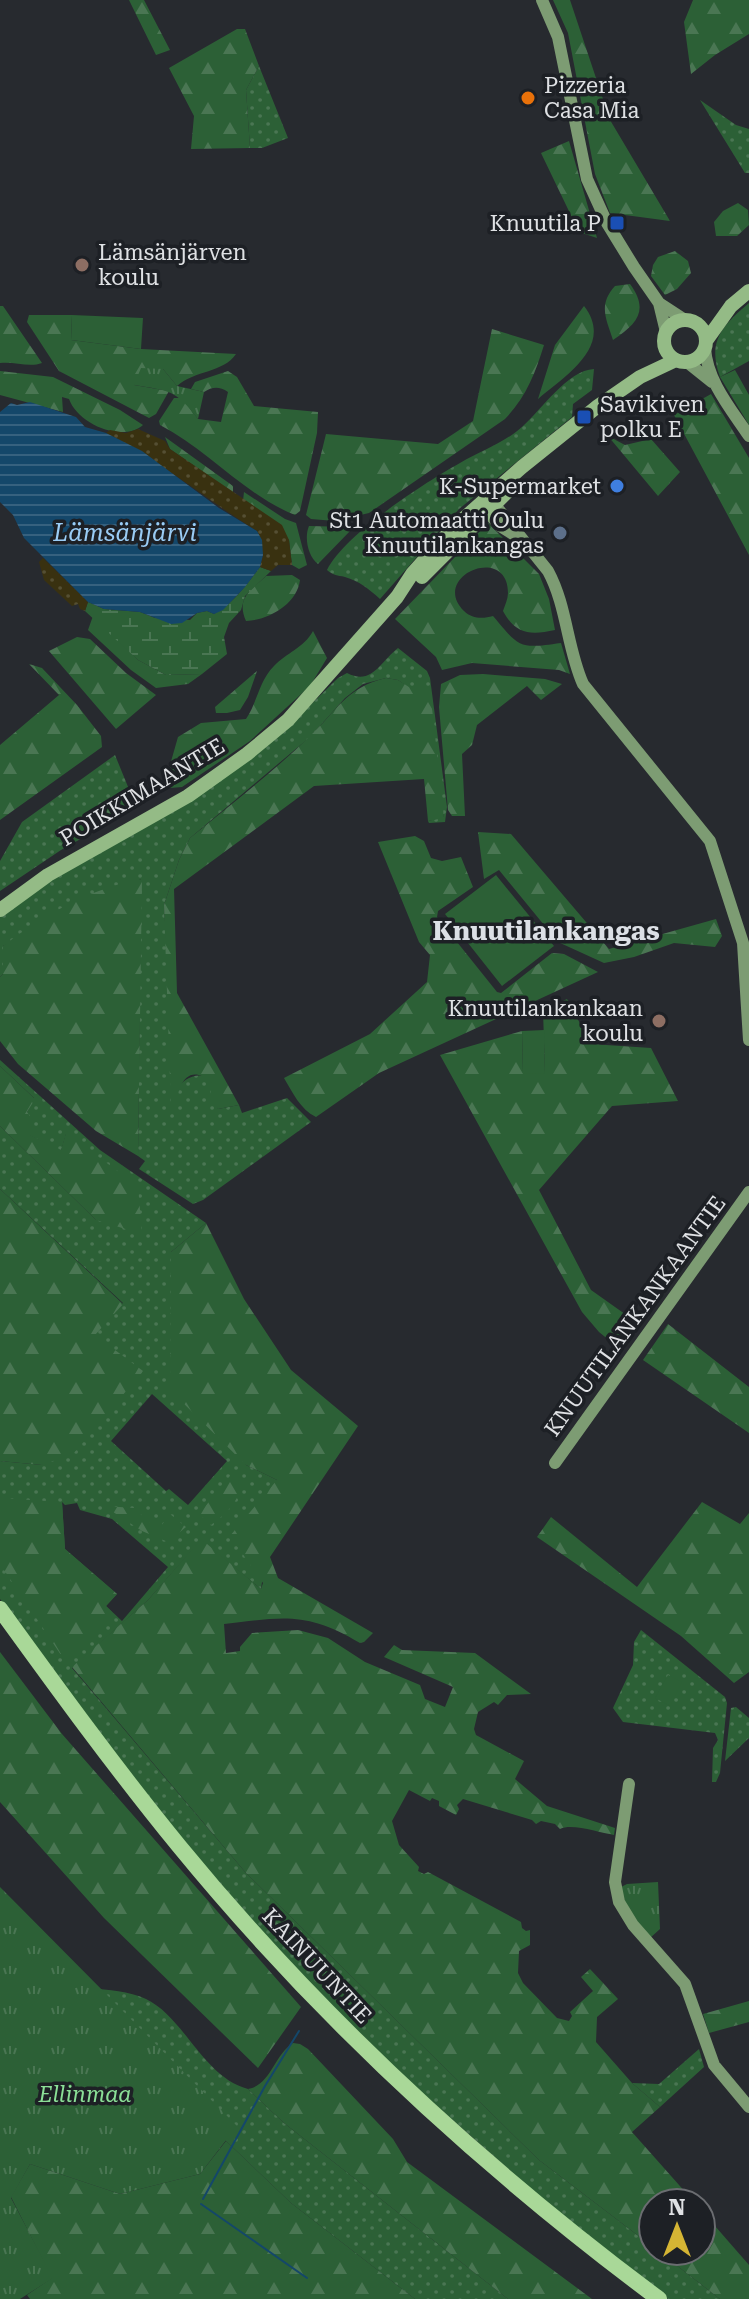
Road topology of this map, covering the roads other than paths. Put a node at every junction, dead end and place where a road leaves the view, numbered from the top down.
1 (542, 0) edge
2 (749, 291) edge
3 (659, 303) junction
4 (731, 306) junction
5 (689, 321) junction
6 (666, 338) junction
7 (705, 345) junction
8 (682, 361) junction
9 (640, 377) junction
10 (715, 384) junction
11 (749, 436) edge
12 (488, 504) junction
13 (0, 910) edge
14 (746, 942) edge
15 (749, 1040) edge
16 (749, 1192) edge
17 (555, 1463) dead end
18 (0, 1609) edge
19 (0, 1626) edge
20 (629, 1784) dead end
21 (749, 2107) edge
22 (640, 2299) edge
23 (659, 2299) edge

1 - 3 street
2 - 4 main road
3 - 5 street
3 - 6 street
4 - 5 main road
4 - 7 main road
5 - 6 main road
5 - 7 main road
6 - 8 main road
6 - 9 main road, POIKKIMAANTIE
7 - 8 main road
7 - 10 street
8 - 9 main road, POIKKIMAANTIE
8 - 10 street
9 - 12 main road, POIKKIMAANTIE
10 - 11 street
12 - 13 main road, POIKKIMAANTIE
12 - 14 street
14 - 15 street
16 - 17 street, KNUUTILANKANKAANTIE
18 - 23 highway, KAINUUNTIE
19 - 22 highway, KAINUUNTIE
20 - 21 street

